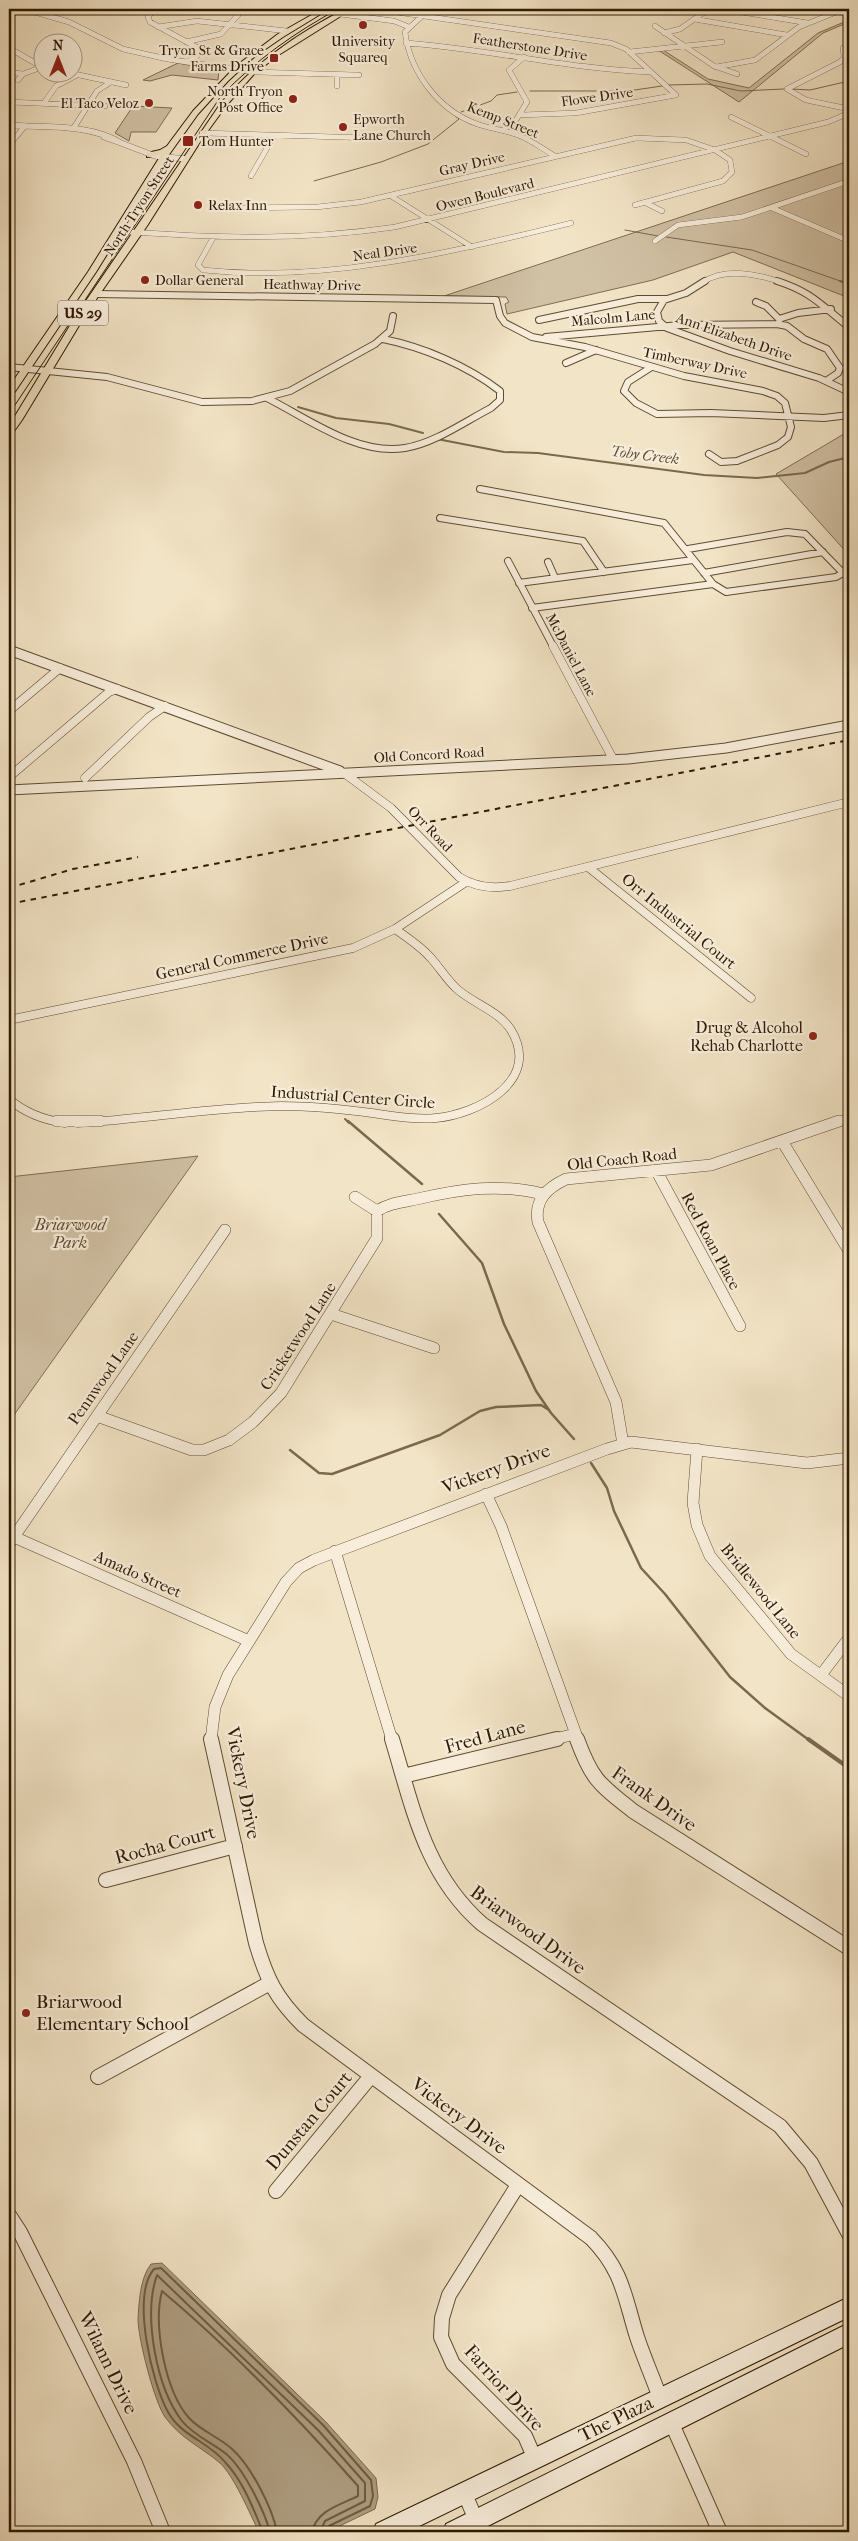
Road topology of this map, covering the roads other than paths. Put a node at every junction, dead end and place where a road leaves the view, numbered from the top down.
1 (24, 9) edge
2 (154, 9) edge
3 (326, 9) edge
4 (349, 9) edge
5 (375, 9) edge
6 (439, 9) edge
7 (709, 9) edge
8 (722, 9) edge
9 (814, 9) edge
10 (844, 9) edge
11 (835, 12) junction
12 (340, 14) junction
13 (238, 15) dead end
14 (423, 16) junction
15 (694, 20) junction
16 (808, 23) junction
17 (230, 24) junction
18 (409, 26) junction
19 (655, 26) dead end
20 (158, 27) junction
21 (288, 31) junction
22 (664, 33) junction
23 (787, 35) junction
24 (186, 42) junction
25 (722, 42) dead end
26 (406, 43) junction
27 (682, 46) junction
28 (9, 48) edge
29 (843, 48) dead end
30 (16, 52) junction
31 (629, 52) junction
32 (9, 54) edge
33 (524, 57) junction
34 (32, 61) edge
35 (187, 62) junction
36 (716, 67) junction
37 (235, 70) junction
38 (32, 71) edge
39 (9, 72) edge
40 (253, 72) junction
41 (650, 72) junction
42 (23, 74) junction
43 (736, 74) dead end
44 (337, 75) junction
45 (359, 75) dead end
46 (82, 76) edge
47 (18, 80) dead end
48 (64, 82) edge
49 (111, 82) junction
50 (126, 85) dead end
51 (337, 86) dead end
52 (9, 102) edge
53 (44, 103) junction
54 (89, 105) junction
55 (105, 106) dead end
56 (849, 111) edge
57 (520, 115) junction
58 (731, 117) dead end
59 (9, 126) edge
60 (25, 126) junction
61 (73, 129) junction
62 (503, 130) junction
63 (202, 133) junction
64 (274, 136) junction
65 (771, 136) junction
66 (104, 137) joint
67 (371, 138) dead end
68 (9, 145) edge
69 (173, 145) junction
70 (715, 150) junction
71 (150, 154) junction
72 (806, 154) dead end
73 (555, 156) junction
74 (165, 157) junction
75 (186, 159) junction
76 (252, 176) dead end
77 (849, 181) edge
78 (390, 196) junction
79 (646, 203) junction
80 (635, 205) dead end
81 (231, 208) dead end
82 (772, 208) junction
83 (662, 211) dead end
84 (430, 221) junction
85 (571, 223) dead end
86 (118, 231) junction
87 (140, 232) junction
88 (213, 238) junction
89 (849, 240) edge
90 (655, 241) dead end
91 (472, 247) junction
92 (98, 294) junction
93 (666, 299) junction
94 (496, 300) joint
95 (756, 302) dead end
96 (831, 310) junction
97 (393, 316) dead end
98 (539, 320) dead end
99 (779, 321) junction
100 (664, 326) junction
101 (849, 327) edge
102 (383, 338) junction
103 (540, 339) junction
104 (596, 350) junction
105 (566, 363) dead end
106 (9, 367) edge
107 (25, 368) junction
108 (650, 368) junction
109 (49, 370) junction
110 (826, 381) junction
111 (849, 392) edge
112 (9, 394) edge
113 (268, 398) junction
114 (849, 414) edge
115 (790, 417) junction
116 (9, 432) edge
117 (709, 454) dead end
118 (480, 489) dead end
119 (440, 518) dead end
120 (688, 549) junction
121 (823, 552) junction
122 (693, 560) junction
123 (508, 562) dead end
124 (548, 562) dead end
125 (604, 572) junction
126 (704, 572) junction
127 (555, 578) junction
128 (519, 583) junction
129 (713, 584) junction
130 (532, 608) junction
131 (9, 650) edge
132 (60, 668) junction
133 (117, 689) junction
134 (165, 706) junction
135 (9, 711) edge
136 (849, 725) edge
137 (613, 759) junction
138 (344, 773) junction
139 (9, 777) edge
140 (85, 778) dead end
141 (9, 790) edge
142 (849, 802) edge
143 (588, 867) junction
144 (466, 882) junction
145 (395, 929) junction
146 (751, 998) dead end
147 (9, 1020) edge
148 (9, 1099) edge
149 (849, 1118) edge
150 (782, 1141) junction
151 (656, 1170) junction
152 (543, 1194) junction
153 (355, 1198) dead end
154 (377, 1211) junction
155 (225, 1230) dead end
156 (849, 1251) edge
157 (331, 1314) junction
158 (740, 1326) dead end
159 (434, 1348) dead end
160 (96, 1416) junction
161 (623, 1444) junction
162 (697, 1449) junction
163 (849, 1458) edge
164 (486, 1494) junction
165 (11, 1540) edge
166 (335, 1551) junction
167 (849, 1638) edge
168 (249, 1641) junction
169 (821, 1675) junction
170 (849, 1696) edge
171 (575, 1734) junction
172 (403, 1776) junction
173 (235, 1846) junction
174 (106, 1880) dead end
175 (849, 1948) edge
176 (270, 1983) junction
177 (98, 2076) dead end
178 (371, 2076) junction
179 (518, 2184) junction
180 (276, 2191) dead end
181 (9, 2215) edge
182 (849, 2234) edge
183 (849, 2307) edge
184 (849, 2333) edge
185 (660, 2398) junction
186 (672, 2424) junction
187 (535, 2459) junction
188 (464, 2494) junction
189 (478, 2527) edge
190 (163, 2532) edge
191 (384, 2532) edge
192 (454, 2532) edge
193 (720, 2532) edge

1 - 35 street
2 - 20 street
3 - 21 main road, North Tryon Street / US 29
4 - 12 main road, North Tryon Street / US 29
5 - 14 street
6 - 14 street
7 - 15 street
8 - 16 street
9 - 11 street
10 - 11 street
11 - 16 street
12 - 18 street
12 - 40 main road, North Tryon Street / US 29
13 - 17 street
14 - 18 street
14 - 31 street
15 - 22 street
15 - 23 street
16 - 23 street
17 - 20 street
17 - 21 street
17 - 24 street
18 - 26 street
19 - 22 street
20 - 24 street
21 - 37 main road, North Tryon Street / US 29
22 - 27 street
23 - 36 street
24 - 35 street
25 - 27 street
26 - 33 street, Featherstone Drive
26 - 62 street, Kemp Street
27 - 31 street
27 - 36 street
28 - 30 street
29 - 56 street
30 - 32 street
30 - 34 street
31 - 41 street
33 - 41 street, Featherstone Drive
33 - 57 street
35 - 37 street
36 - 43 street
37 - 40 street
37 - 69 main road, North Tryon Street / US 29
38 - 42 street
39 - 42 street
40 - 44 street
40 - 63 main road, North Tryon Street / US 29
41 - 57 street, Flowe Drive
42 - 47 street
44 - 45 street
44 - 51 street
46 - 49 street
48 - 53 street
49 - 50 street
49 - 54 street
52 - 53 street
53 - 54 street
54 - 55 street
54 - 61 street
56 - 65 street, Owen Boulevard
57 - 62 street
58 - 65 street
59 - 60 street
60 - 61 street
60 - 68 street
61 - 66 street
62 - 73 street, Kemp Street
63 - 64 street
63 - 75 main road, North Tryon Street / US 29
64 - 67 street
64 - 76 street
65 - 70 street, Owen Boulevard
65 - 72 street
66 - 71 street
69 - 71 main road
69 - 74 main road, North Tryon Street / US 29
70 - 73 street, Gray Drive
70 - 79 street
70 - 84 street, Owen Boulevard
71 - 74 street
73 - 78 street, Gray Drive
74 - 75 street
74 - 86 main road, North Tryon Street / US 29
75 - 87 main road, North Tryon Street / US 29
77 - 82 street
78 - 81 street, Gray Drive
78 - 84 street
79 - 80 street
79 - 83 street
82 - 89 street
82 - 90 street
84 - 88 street, Owen Boulevard
84 - 91 street
85 - 91 street, Neal Drive
86 - 87 street, Owen Boulevard
86 - 107 main road, North Tryon Street / US 29
87 - 88 street, Owen Boulevard
87 - 92 main road, North Tryon Street / US 29
88 - 91 street, Neal Drive
92 - 94 street, Heathway Drive
92 - 109 main road, North Tryon Street / US 29
93 - 96 street, Ann Elizabeth Drive
93 - 98 street
93 - 100 street, Ann Elizabeth Drive
94 - 103 street, Timberway Drive
95 - 99 street
96 - 99 street, Malcolm Lane
96 - 101 street, Ann Elizabeth Drive
97 - 102 street
99 - 100 street, Malcolm Lane
99 - 110 street
100 - 103 street, Malcolm Lane
100 - 110 street, Ann Elizabeth Drive
102 - 113 street
102 - 113 street
103 - 104 street, Timberway Drive
104 - 105 street
104 - 108 street, Timberway Drive
106 - 107 street
107 - 109 street
107 - 112 main road, North Tryon Street / US 29
108 - 115 street, Timberway Drive
108 - 115 street
109 - 113 street
109 - 116 main road, North Tryon Street / US 29
110 - 111 street, Ann Elizabeth Drive
114 - 115 street
115 - 117 street
118 - 120 street
119 - 125 street
120 - 121 street
120 - 122 street
121 - 126 street
121 - 129 street
122 - 125 street
122 - 126 street
123 - 128 street, McDaniel Lane
124 - 127 street
125 - 127 street
126 - 129 street
127 - 128 street
128 - 130 street, McDaniel Lane
129 - 130 street
130 - 137 street, McDaniel Lane
131 - 132 street, Orr Road
132 - 133 street, Orr Road
132 - 135 street
133 - 134 street, Orr Road
133 - 139 street
134 - 138 street, Orr Road
134 - 140 street
136 - 137 street, Old Concord Road
137 - 138 street, Old Concord Road
138 - 141 street, Old Concord Road
138 - 144 street, Orr Road
142 - 143 street
143 - 144 street
143 - 146 street, Orr Industrial Court
144 - 145 street, General Commerce Drive
145 - 147 street, General Commerce Drive
145 - 148 street, Industrial Center Circle
149 - 150 street, Old Coach Road
150 - 151 street, Old Coach Road
150 - 156 street
151 - 152 street, Old Coach Road
151 - 158 street, Red Roan Place
152 - 154 street
152 - 161 street
153 - 154 street
154 - 157 street, Cricketwood Lane
155 - 160 street, Pennwood Lane
157 - 159 street
157 - 160 street, Cricketwood Lane
160 - 165 street, Pennwood Lane
161 - 162 street, Vickery Drive
161 - 164 street, Vickery Drive
162 - 163 street, Vickery Drive
162 - 169 street, Bridlewood Lane
164 - 166 street, Vickery Drive
164 - 171 street, Frank Drive
165 - 168 street, Amado Street
166 - 168 street, Vickery Drive
166 - 172 street, Briarwood Drive
167 - 169 street
168 - 173 street, Vickery Drive
169 - 170 street, Bridlewood Lane
171 - 172 street, Fred Lane
171 - 175 street, Frank Drive
172 - 182 street, Briarwood Drive
173 - 174 street, Rocha Court
173 - 176 street, Vickery Drive
176 - 177 street
176 - 178 street, Vickery Drive
178 - 179 street, Vickery Drive
178 - 180 street, Dunstan Court
179 - 185 street, Vickery Drive
179 - 187 street, Farrior Drive
181 - 190 street, Wilann Drive
183 - 185 main road, The Plaza
184 - 186 main road, The Plaza
185 - 187 main road, The Plaza
186 - 189 main road, The Plaza
186 - 193 street
187 - 188 main road, The Plaza
188 - 189 street
188 - 191 main road, The Plaza
189 - 192 main road, The Plaza

